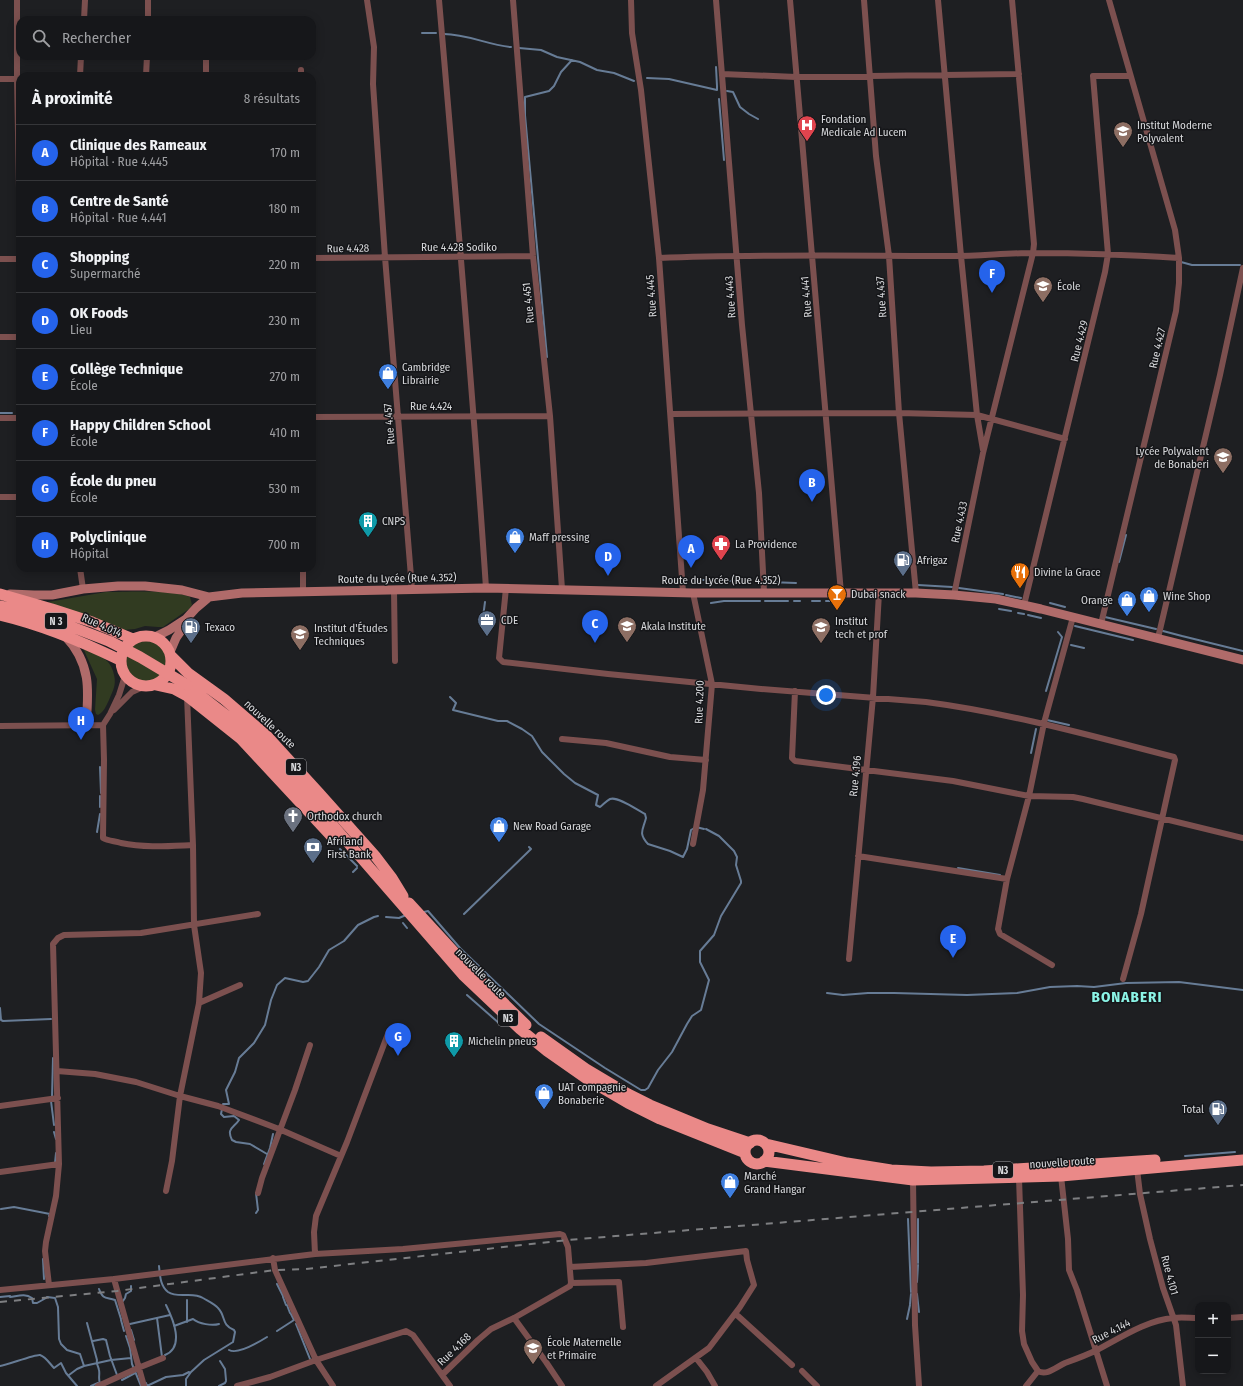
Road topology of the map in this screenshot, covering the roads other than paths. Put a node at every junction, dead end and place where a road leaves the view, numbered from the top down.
1 (17, 0) edge
2 (85, 0) edge
3 (148, 0) edge
4 (367, 0) edge
5 (439, 0) edge
6 (513, 0) edge
7 (631, 0) edge
8 (716, 0) edge
9 (790, 0) edge
10 (864, 0) edge
11 (938, 0) edge
12 (1012, 0) edge
13 (1109, 0) edge
14 (17, 16) edge
15 (84, 16) edge
16 (148, 16) edge
17 (18, 60) edge
18 (82, 60) edge
19 (146, 60) edge
20 (206, 60) edge
21 (18, 72) edge
22 (80, 72) edge
23 (146, 72) edge
24 (206, 72) edge
25 (722, 74) junction
26 (1019, 74) junction
27 (871, 75) junction
28 (944, 75) junction
29 (1130, 76) junction
30 (796, 77) junction
31 (0, 79) edge
32 (16, 79) edge
33 (1033, 253) junction
34 (1108, 254) junction
35 (533, 256) junction
36 (738, 256) junction
37 (813, 256) junction
38 (889, 256) junction
39 (961, 256) junction
40 (385, 257) junction
41 (460, 257) junction
42 (316, 258) edge
43 (659, 258) junction
44 (1180, 258) junction
45 (0, 259) edge
46 (16, 259) edge
47 (1243, 268) edge
48 (1242, 278) edge
49 (0, 337) edge
50 (16, 337) edge
51 (751, 413) junction
52 (671, 414) junction
53 (826, 414) junction
54 (899, 414) junction
55 (977, 415) junction
56 (316, 416) edge
57 (398, 416) junction
58 (474, 416) junction
59 (550, 416) junction
60 (0, 418) edge
61 (16, 418) edge
62 (992, 418) junction
63 (1066, 438) junction
64 (983, 453) junction
65 (0, 497) edge
66 (16, 497) edge
67 (81, 572) edge
68 (303, 572) edge
69 (486, 588) junction
70 (506, 588) junction
71 (83, 589) junction
72 (562, 589) junction
73 (394, 590) junction
74 (412, 590) junction
75 (683, 592) junction
76 (764, 592) junction
77 (0, 593) edge
78 (303, 593) junction
79 (693, 593) junction
80 (841, 593) junction
81 (879, 593) junction
82 (916, 593) junction
83 (954, 595) junction
84 (209, 597) junction
85 (0, 606) edge
86 (1024, 606) junction
87 (196, 608) junction
88 (0, 615) edge
89 (1073, 617) junction
90 (1101, 624) junction
91 (63, 634) junction
92 (155, 637) junction
93 (1158, 638) junction
94 (133, 639) junction
95 (171, 654) junction
96 (120, 660) junction
97 (1243, 660) edge
98 (395, 661) dead end
99 (125, 676) junction
100 (712, 684) junction
101 (156, 685) junction
102 (143, 687) junction
103 (187, 690) junction
104 (795, 691) junction
105 (873, 697) junction
106 (110, 714) junction
107 (1044, 723) junction
108 (86, 725) junction
109 (103, 725) junction
110 (0, 726) edge
111 (562, 739) dead end
112 (706, 760) junction
113 (866, 770) junction
114 (1028, 796) junction
115 (1162, 817) junction
116 (1243, 838) edge
117 (693, 844) dead end
118 (193, 845) junction
119 (858, 856) junction
120 (1007, 879) junction
121 (400, 898) junction
122 (258, 914) dead end
123 (194, 925) junction
124 (849, 959) dead end
125 (1052, 965) dead end
126 (1123, 979) dead end
127 (240, 985) dead end
128 (199, 1003) junction
129 (389, 1031) dead end
130 (310, 1046) dead end
131 (57, 1071) junction
132 (180, 1096) junction
133 (58, 1098) junction
134 (0, 1106) edge
135 (279, 1129) junction
136 (766, 1144) junction
137 (748, 1148) junction
138 (1243, 1152) edge
139 (341, 1156) junction
140 (1243, 1160) edge
141 (764, 1161) junction
142 (58, 1164) junction
143 (1137, 1169) junction
144 (0, 1172) edge
145 (1061, 1176) junction
146 (1019, 1178) junction
147 (913, 1180) junction
148 (166, 1191) dead end
149 (258, 1193) dead end
150 (315, 1254) junction
151 (273, 1258) junction
152 (570, 1267) junction
153 (114, 1279) junction
154 (571, 1283) junction
155 (49, 1285) junction
156 (0, 1290) edge
157 (735, 1314) junction
158 (1243, 1317) edge
159 (514, 1318) junction
160 (1173, 1318) junction
161 (1195, 1318) edge
162 (1231, 1318) edge
163 (623, 1327) dead end
164 (1095, 1351) junction
165 (163, 1358) dead end
166 (696, 1358) junction
167 (316, 1360) junction
168 (792, 1365) dead end
169 (138, 1368) junction
170 (802, 1371) dead end
171 (1038, 1371) junction
172 (442, 1375) junction
173 (106, 1384) edge
174 (98, 1386) edge
175 (144, 1386) edge
176 (237, 1386) edge
177 (332, 1386) edge
178 (450, 1386) edge
179 (562, 1386) edge
180 (656, 1386) edge
181 (715, 1386) edge
182 (817, 1386) edge
183 (919, 1386) edge
184 (1026, 1386) edge
185 (1107, 1386) edge
186 (1183, 1386) edge

1 - 14 street
2 - 15 street
3 - 16 street
4 - 40 street, Rue 4.457
5 - 41 street
6 - 35 street, Rue 4.451
7 - 43 street, Rue 4.445
8 - 25 street, Rue 4.443
9 - 30 street, Rue 4.441
10 - 27 street, Rue 4.437
11 - 28 street
12 - 26 street, Rue 4.433
13 - 29 street, Rue 4.427
17 - 21 street
18 - 22 street
19 - 23 street
20 - 24 street
25 - 30 street
25 - 36 street, Rue 4.443
26 - 28 street
26 - 33 street, Rue 4.433
27 - 28 street
27 - 30 street
27 - 38 street, Rue 4.437
28 - 39 street
29 - 34 street, Rue 4.429
29 - 44 street, Rue 4.427
30 - 37 street, Rue 4.441
31 - 32 street
33 - 34 street
33 - 39 street
33 - 62 street, Rue 4.433
34 - 44 street
34 - 63 street, Rue 4.429
35 - 41 street, Rue 4.428 Sodiko
35 - 59 street, Rue 4.451
36 - 37 street
36 - 43 street
36 - 51 street, Rue 4.443
37 - 38 street
37 - 53 street, Rue 4.441
38 - 39 street
38 - 54 street, Rue 4.437
39 - 55 street
40 - 41 street, Rue 4.428 Sodiko
40 - 42 street, Rue 4.428
40 - 57 street, Rue 4.457
41 - 58 street
43 - 52 street, Rue 4.445
44 - 90 street, Rue 4.427
45 - 46 street
47 - 48 street
48 - 93 street
49 - 50 street
51 - 52 street
51 - 53 street
51 - 76 street, Rue 4.443
52 - 75 street, Rue 4.445
53 - 54 street
53 - 80 street, Rue 4.441
54 - 55 street
54 - 82 street, Rue 4.437
55 - 62 street
55 - 64 street
56 - 57 street, Rue 4.424
57 - 58 street, Rue 4.424
57 - 74 street, Rue 4.457
58 - 59 street, Rue 4.424
58 - 69 street
59 - 72 street, Rue 4.451
60 - 61 street
62 - 63 street
62 - 64 street, Rue 4.433
63 - 86 street, Rue 4.429
64 - 83 street, Rue 4.433
65 - 66 street
67 - 71 street
68 - 78 street
69 - 70 main road, Route du Lycée (Rue 4.352)
69 - 74 main road, Route du Lycée (Rue 4.352)
70 - 72 main road, Route du Lycée (Rue 4.352)
70 - 100 street
71 - 77 main road
71 - 84 main road
72 - 75 main road, Route du Lycée (Rue 4.352)
73 - 74 main road, Route du Lycée (Rue 4.352)
73 - 78 main road, Route du Lycée (Rue 4.352)
73 - 98 street
75 - 79 main road, Route du Lycée (Rue 4.352)
76 - 79 main road, Route du Lycée (Rue 4.352)
76 - 80 main road, Route du Lycée (Rue 4.352)
77 - 94 highway
78 - 84 main road, Route du Lycée (Rue 4.352)
79 - 100 street, Rue 4.200
80 - 81 main road, Route du Lycée (Rue 4.352)
81 - 82 main road, Route du Lycée (Rue 4.352)
81 - 105 street, Rue 4.196
82 - 83 main road, Route du Lycée (Rue 4.352)
83 - 86 main road, Route du Lycée (Rue 4.352)
84 - 87 main road
85 - 103 highway, Rue 4.014 / N 3, bridge
86 - 89 main road, Route du Lycée (Rue 4.352)
87 - 92 main road
87 - 95 main road
88 - 91 highway
89 - 90 main road, Route du Lycée (Rue 4.352)
89 - 107 street
90 - 93 main road, Route du Lycée (Rue 4.352)
91 - 96 highway
91 - 108 main road
92 - 94 highway
92 - 95 highway
93 - 97 main road, Route du Lycée (Rue 4.352)
94 - 96 highway
95 - 101 highway
95 - 121 highway, nouvelle route / N3
96 - 99 highway
99 - 102 highway
99 - 106 street
100 - 104 street
100 - 112 street, Rue 4.200
101 - 102 highway
101 - 103 highway, nouvelle route / N3
102 - 106 street
103 - 118 street
103 - 121 highway, nouvelle route / N3
103 - 121 highway, nouvelle route / N3
104 - 105 street
104 - 113 street
105 - 107 street
105 - 113 street, Rue 4.196
106 - 109 street
107 - 114 street
107 - 115 street
108 - 109 street
108 - 110 street
109 - 118 street
111 - 112 street
112 - 117 street, Rue 4.200
113 - 114 street
113 - 119 street, Rue 4.196
114 - 115 street
114 - 120 street
115 - 116 street
115 - 126 street
118 - 123 street
119 - 120 street
119 - 124 street, Rue 4.196
120 - 125 street
121 - 137 highway, nouvelle route / N3
122 - 123 street
123 - 128 street
123 - 131 street
127 - 128 street
128 - 132 street
129 - 139 street
130 - 135 street
131 - 132 street
131 - 133 street
132 - 135 street
132 - 148 street
133 - 134 street
133 - 142 street
135 - 139 street
135 - 149 street
136 - 137 highway
136 - 138 highway, nouvelle route / N3
136 - 141 highway
137 - 141 highway
139 - 150 street
140 - 143 highway, nouvelle route / N3
141 - 147 highway, nouvelle route / N3
142 - 144 street
142 - 155 street
143 - 145 highway, nouvelle route / N3
143 - 160 street, Rue 4.101
145 - 146 highway, nouvelle route / N3
145 - 164 street
146 - 147 highway, nouvelle route / N3
146 - 171 street
147 - 183 street
150 - 151 street
150 - 152 street
151 - 153 street
151 - 167 street
152 - 154 street
152 - 157 street
153 - 155 street
153 - 169 street
154 - 159 street, Rue 4.168
154 - 163 street
155 - 156 street
157 - 166 street
157 - 168 street
158 - 162 street
159 - 172 street, Rue 4.168
159 - 179 street
160 - 161 street, Rue 4.144
160 - 164 street, Rue 4.144
160 - 186 street, Rue 4.101
164 - 171 street, Rue 4.144
164 - 185 street
165 - 169 street
166 - 180 street
166 - 181 street
167 - 172 street, Rue 4.168
167 - 176 street
167 - 177 street
169 - 173 street
169 - 175 street
170 - 182 street
171 - 184 street
172 - 178 street
173 - 174 street

